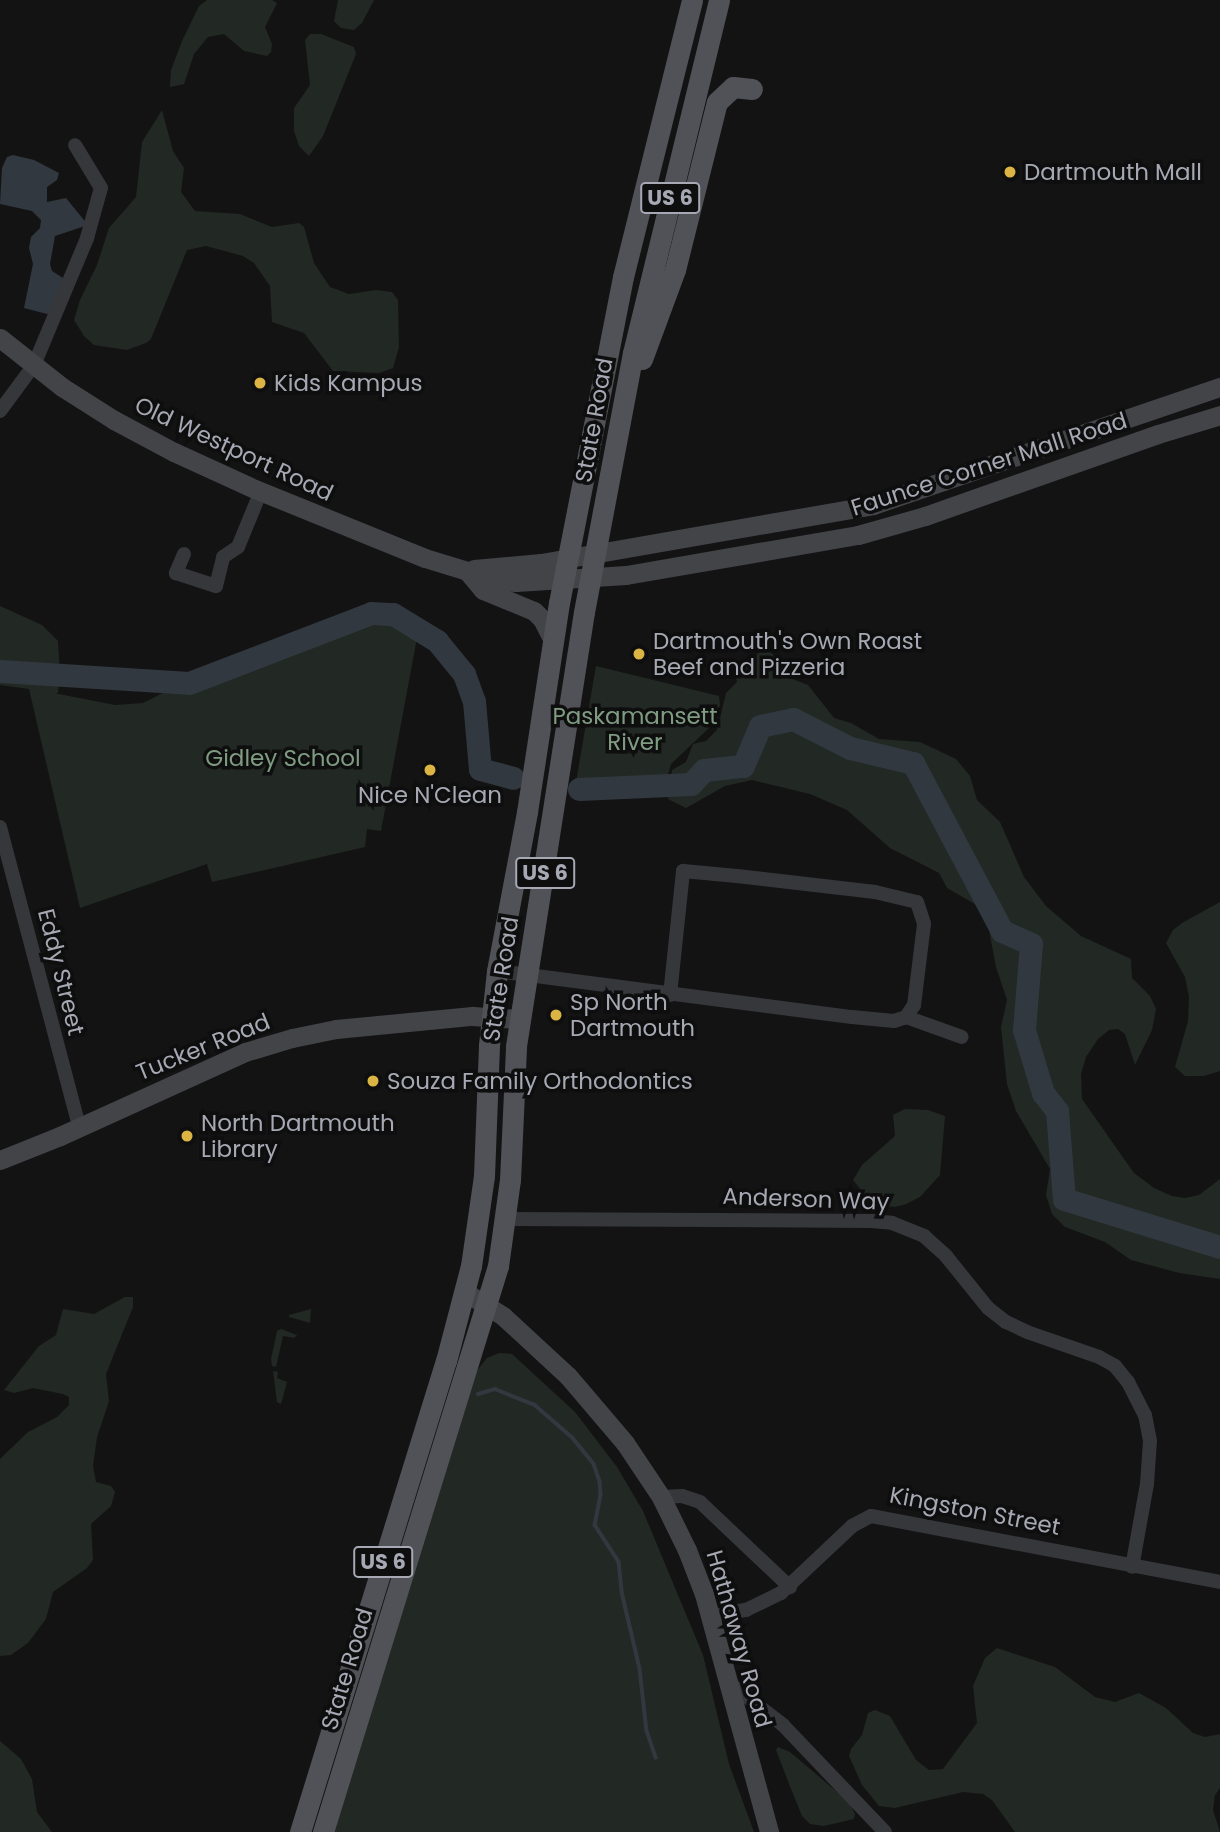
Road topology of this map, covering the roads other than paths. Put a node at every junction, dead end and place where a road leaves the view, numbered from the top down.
1 (692, 0) edge
2 (719, 0) edge
3 (752, 89) dead end
4 (75, 145) dead end
5 (0, 338) edge
6 (34, 365) junction
7 (1220, 387) edge
8 (626, 396) junction
9 (0, 411) edge
10 (1220, 415) edge
11 (261, 491) junction
12 (184, 554) dead end
13 (596, 554) junction
14 (567, 559) junction
15 (466, 570) junction
16 (591, 579) junction
17 (563, 581) junction
18 (553, 642) junction
19 (0, 827) edge
20 (497, 971) junction
21 (527, 976) junction
22 (670, 995) junction
23 (492, 1016) junction
24 (906, 1017) junction
25 (519, 1019) junction
26 (962, 1037) dead end
27 (79, 1128) junction
28 (0, 1160) edge
29 (507, 1219) junction
30 (465, 1293) junction
31 (486, 1306) junction
32 (661, 1497) junction
33 (1132, 1567) junction
34 (1220, 1582) edge
35 (790, 1587) junction
36 (711, 1616) junction
37 (728, 1682) junction
38 (316, 1784) junction
39 (336, 1790) junction
40 (300, 1832) edge
41 (323, 1832) edge
42 (769, 1832) edge
43 (885, 1832) edge

1 - 14 main road, State Road / US 6
2 - 8 main road, State Road / US 6
3 - 8 main road
4 - 6 street
5 - 6 main road, Old Westport Road
6 - 9 street
6 - 11 main road, Old Westport Road
7 - 13 main road, Faunce Corner Mall Road
8 - 13 main road, State Road / US 6
10 - 16 main road, Faunce Corner Mall Road
11 - 12 street
11 - 15 main road, Old Westport Road
13 - 14 main road, Faunce Corner Mall Road
13 - 16 main road, State Road / US 6
14 - 15 main road, Old Westport Road
14 - 17 main road, State Road / US 6
15 - 17 main road, Old Westport Road
15 - 18 main road
16 - 17 main road, Faunce Corner Mall Road
16 - 21 main road, State Road / US 6
17 - 18 main road, State Road / US 6
18 - 20 main road, State Road / US 6
19 - 27 street, Eddy Street
20 - 21 street
20 - 23 main road, State Road / US 6
21 - 22 street
21 - 25 main road, State Road / US 6
22 - 24 street
22 - 24 street
23 - 25 main road, Tucker Road
23 - 27 main road, Tucker Road
23 - 30 main road, State Road / US 6
24 - 26 street
25 - 29 main road, State Road / US 6
27 - 28 main road, Tucker Road
29 - 31 main road, State Road / US 6
29 - 33 street, Anderson Way
30 - 31 main road, Hathaway Road
30 - 38 main road, State Road / US 6
31 - 32 main road, Hathaway Road
31 - 39 main road, State Road / US 6
32 - 35 street
32 - 36 main road, Hathaway Road
33 - 34 street, Kingston Street
33 - 35 street, Kingston Street
35 - 36 street, Kingston Street
36 - 37 main road, Hathaway Road
37 - 42 main road, Hathaway Road
37 - 43 street
38 - 39 main road
38 - 40 main road, State Road / US 6
39 - 41 main road, State Road / US 6

